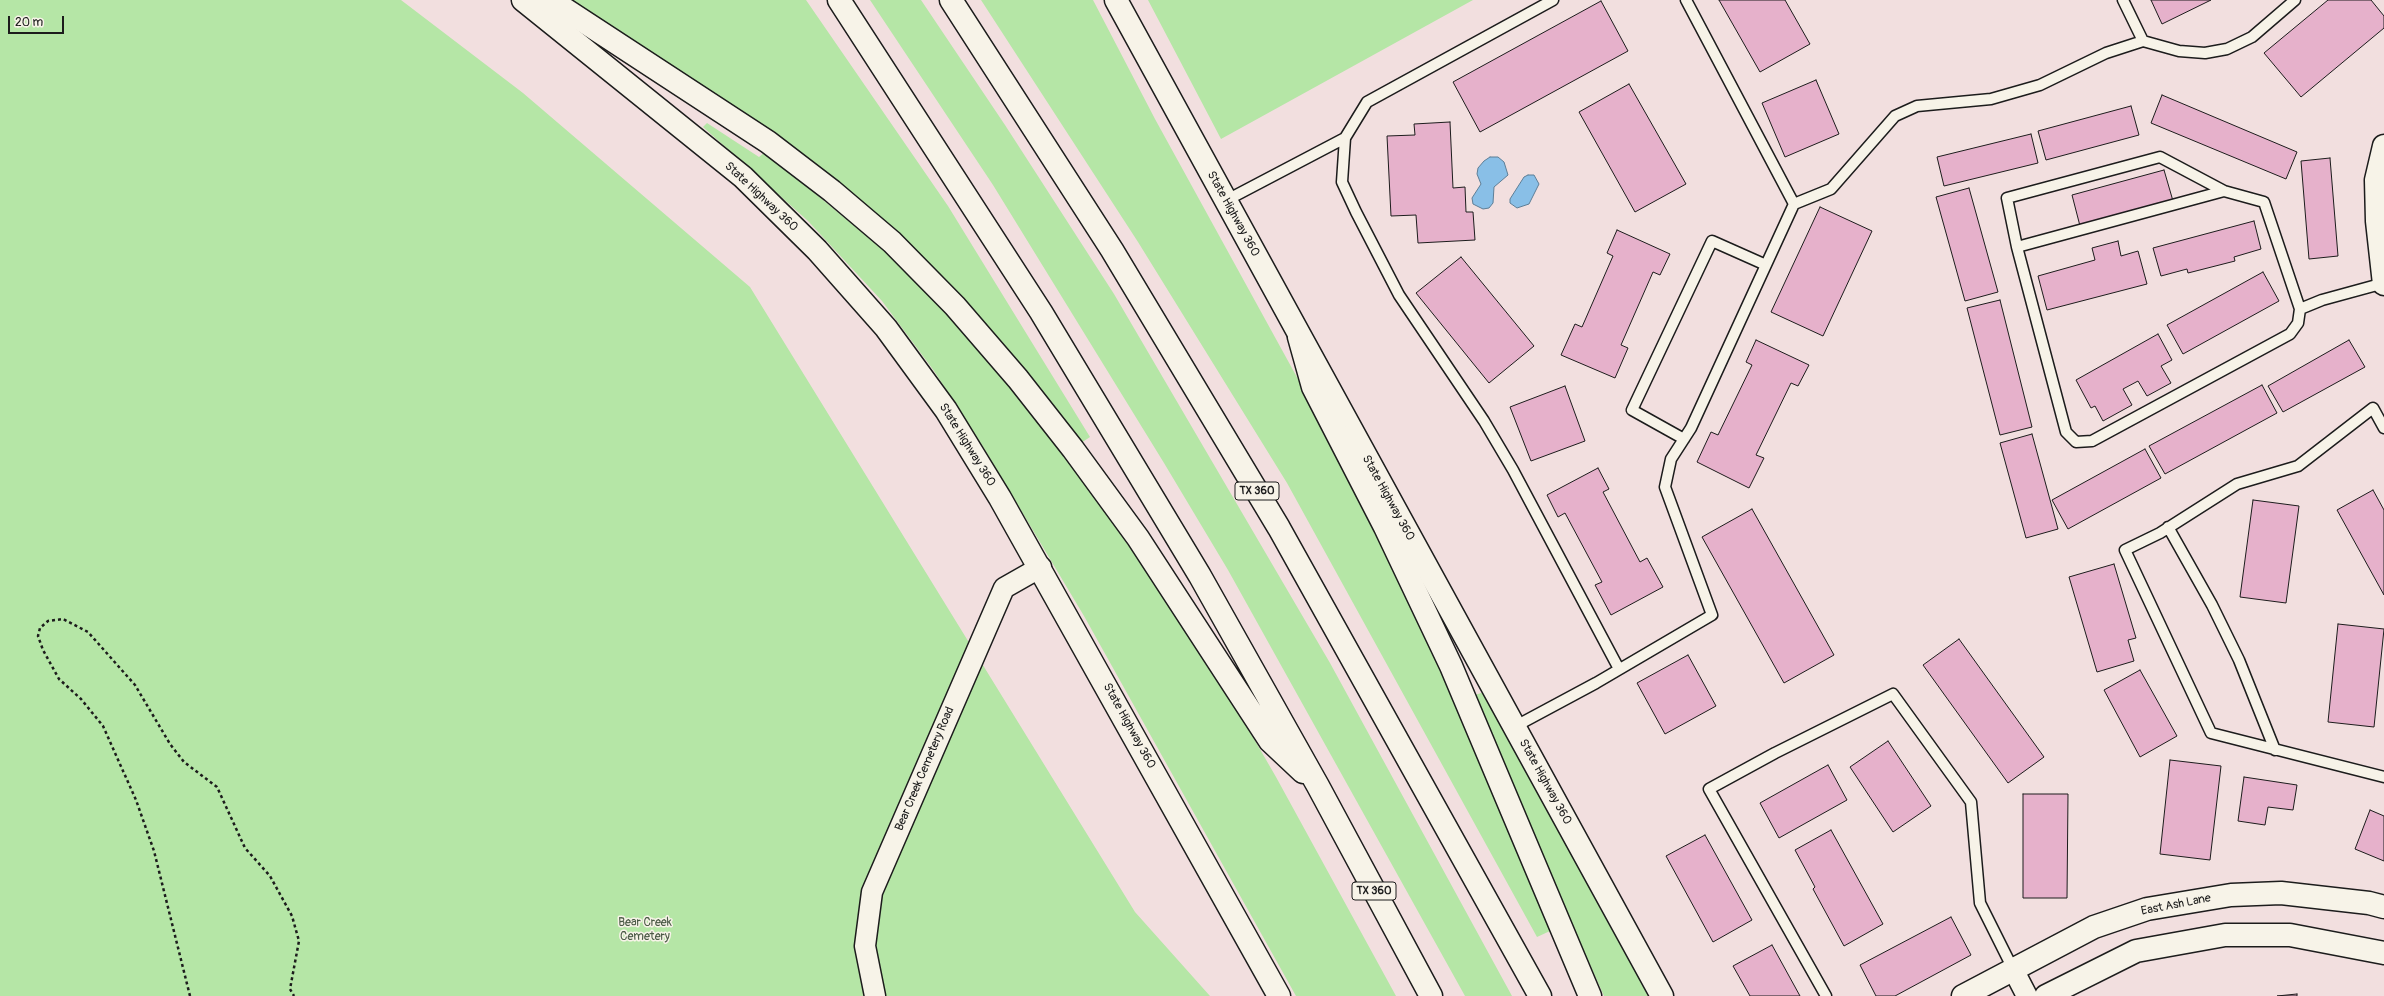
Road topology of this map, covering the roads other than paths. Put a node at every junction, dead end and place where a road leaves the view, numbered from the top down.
1 (523, 0) edge
2 (547, 0) edge
3 (839, 0) edge
4 (951, 0) edge
5 (1116, 0) edge
6 (1553, 0) edge
7 (1686, 0) edge
8 (2123, 0) edge
9 (2292, 1) edge
10 (2143, 41) junction
11 (1345, 138) junction
12 (2384, 146) edge
13 (2224, 191) junction
14 (1226, 201) junction
15 (1794, 204) junction
16 (2017, 247) junction
17 (1766, 265) junction
18 (2384, 283) edge
19 (2300, 310) junction
20 (1299, 337) junction
21 (2384, 428) edge
22 (1684, 439) junction
23 (2168, 527) junction
24 (1041, 567) junction
25 (1619, 669) junction
26 (1514, 727) junction
27 (2275, 750) junction
28 (2384, 777) edge
29 (1318, 786) junction
30 (2384, 907) edge
31 (2384, 953) edge
32 (2013, 969) junction
33 (875, 996) edge
34 (1279, 996) edge
35 (1430, 996) edge
36 (1540, 996) edge
37 (1590, 996) edge
38 (1662, 996) edge
39 (1826, 996) edge
40 (1962, 996) edge
41 (2027, 996) edge
42 (2046, 996) edge

1 - 24 main road, State Highway 360
2 - 29 main road
3 - 29 main road, TX 360
4 - 36 main road, TX 360
5 - 14 main road, State Highway 360
6 - 11 lane
7 - 15 lane
8 - 10 lane
9 - 10 lane
10 - 15 lane
11 - 14 lane
11 - 25 lane
12 - 18 main road
13 - 16 lane
13 - 16 lane
13 - 19 lane
14 - 20 main road, State Highway 360
15 - 17 lane
16 - 19 lane
17 - 22 lane
17 - 22 lane
18 - 19 lane
20 - 26 main road, State Highway 360
20 - 37 main road
21 - 23 lane
22 - 25 lane
23 - 27 lane
23 - 27 lane
24 - 33 street, Bear Creek Cemetery Road
24 - 34 main road, State Highway 360
25 - 26 lane
26 - 38 main road, State Highway 360
27 - 28 lane
29 - 35 main road, TX 360
30 - 32 main road, East Ash Lane
31 - 42 main road
32 - 39 lane
32 - 40 main road, East Ash Lane
32 - 41 street

